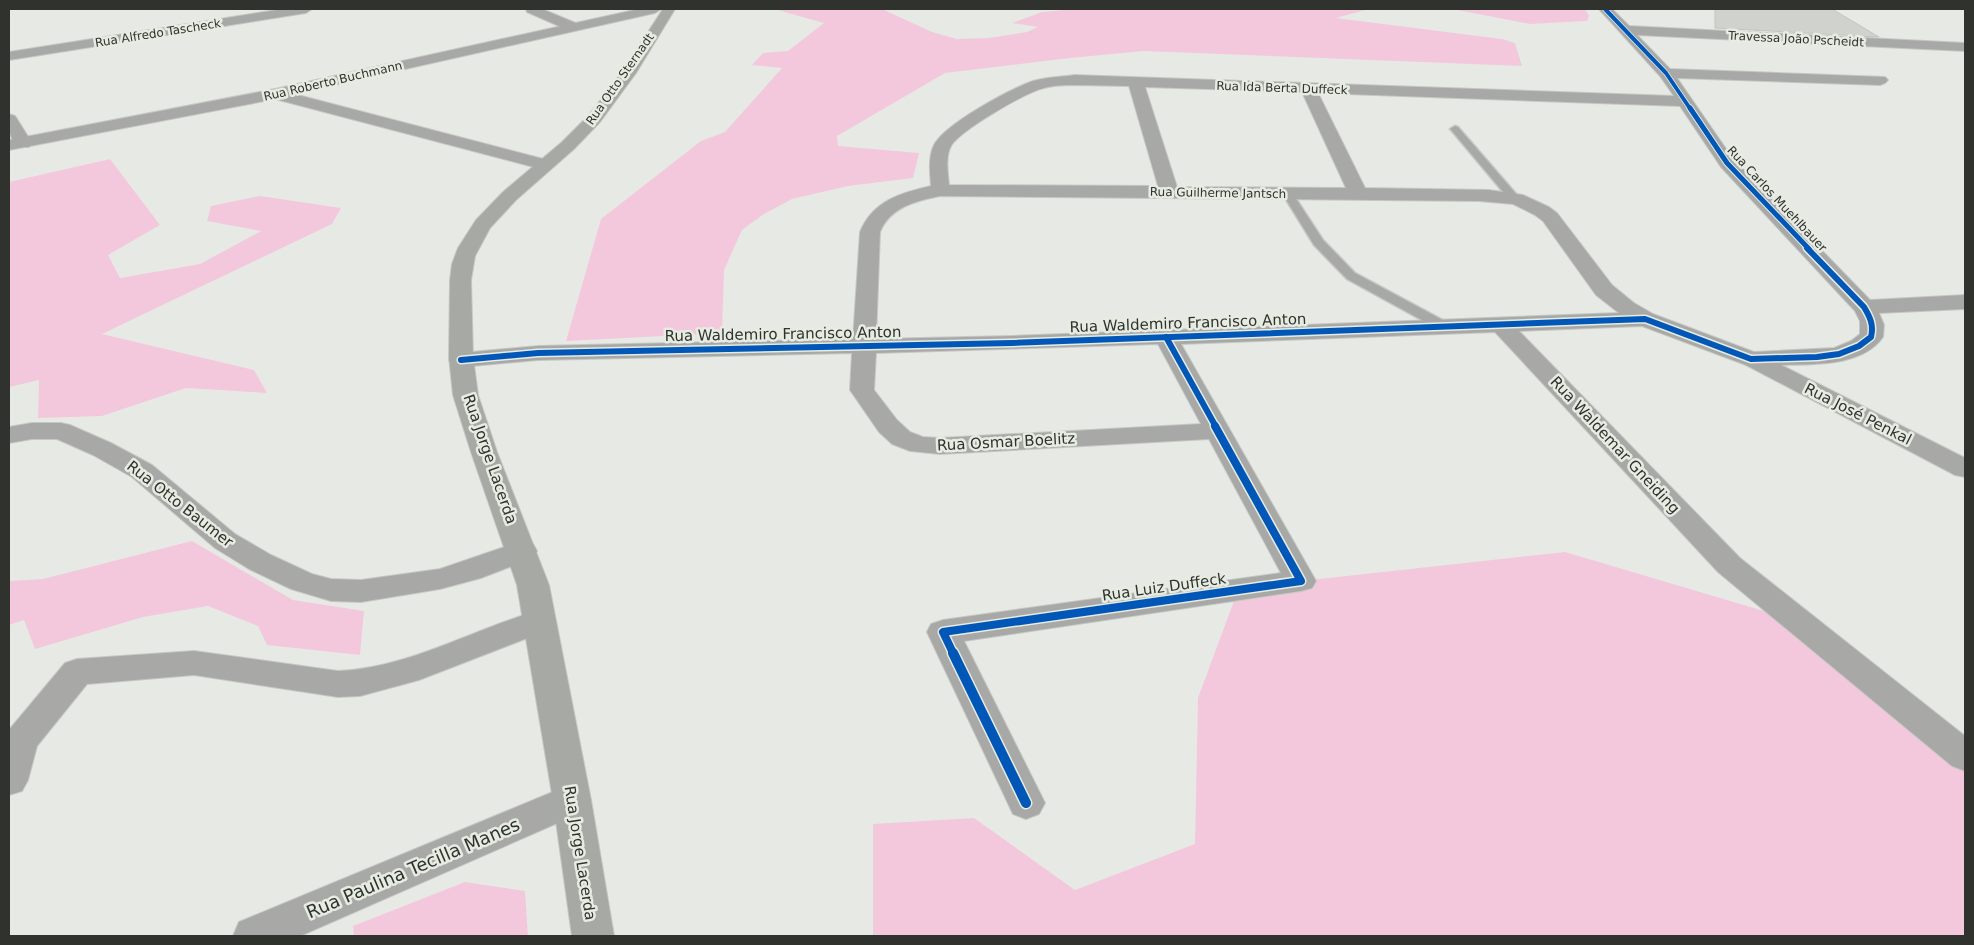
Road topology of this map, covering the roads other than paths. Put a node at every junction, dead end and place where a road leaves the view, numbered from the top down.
1 (306, 9) edge
2 (532, 9) edge
3 (655, 9) edge
4 (669, 9) edge
5 (1605, 9) edge
6 (259, 12) edge
7 (573, 27) junction
8 (90, 29) dead end
9 (1626, 30) junction
10 (96, 42) junction
11 (1965, 47) edge
12 (9, 56) edge
13 (1666, 73) junction
14 (1880, 80) dead end
15 (1136, 82) junction
16 (1308, 89) junction
17 (275, 94) junction
18 (1686, 101) junction
19 (9, 119) edge
20 (1455, 130) dead end
21 (16, 144) edge
22 (545, 165) junction
23 (940, 190) junction
24 (1169, 192) junction
25 (1287, 193) junction
26 (1358, 194) junction
27 (1513, 197) junction
28 (1965, 302) edge
29 (1864, 307) junction
30 (1645, 319) junction
31 (1501, 325) junction
32 (1444, 327) junction
33 (1166, 337) junction
34 (864, 346) junction
35 (1751, 359) junction
36 (461, 360) junction
37 (1218, 431) junction
38 (9, 435) edge
39 (1965, 469) edge
40 (522, 551) junction
41 (540, 621) junction
42 (1965, 756) edge
43 (9, 780) edge
44 (572, 800) junction
45 (1026, 803) dead end
46 (254, 936) edge
47 (592, 936) edge

1 - 6 street, Rua Alfredo Tascheck
2 - 7 street
3 - 7 street, Rua Roberto Buchmann
4 - 22 main road, Rua Otto Sternadt
5 - 9 street, Rua Carlos Muehlbauer
6 - 10 street, Rua Alfredo Tascheck
7 - 17 street, Rua Roberto Buchmann
8 - 10 street
9 - 11 street, Travessa João Pscheidt
9 - 13 street, Rua Carlos Muehlbauer
10 - 12 street, Rua Alfredo Tascheck
13 - 14 street
13 - 18 street, Rua Carlos Muehlbauer
15 - 16 street, Rua Ida Berta Duffeck
15 - 23 street, Rua Ida Berta Duffeck
15 - 24 street
16 - 18 street, Rua Ida Berta Duffeck
16 - 26 street
17 - 21 street, Rua Roberto Buchmann
17 - 22 street
18 - 29 street, Rua Carlos Muehlbauer
19 - 21 street
20 - 27 lane
22 - 36 main road, Rua Jorge Lacerda
23 - 24 street, Rua Guilherme Jantsch
23 - 34 street, Rua Guilherme Jantsch
24 - 25 street, Rua Guilherme Jantsch
25 - 26 street, Rua Guilherme Jantsch
25 - 32 lane
26 - 27 street, Rua Guilherme Jantsch
27 - 30 street, Rua Guilherme Jantsch
28 - 29 street
29 - 35 street, Rua Waldemiro Francisco Anton
30 - 31 street, Rua Waldemiro Francisco Anton
30 - 35 street, Rua Waldemiro Francisco Anton
31 - 32 street, Rua Waldemiro Francisco Anton
31 - 42 street, Rua Waldemar Gneiding
32 - 33 street, Rua Waldemiro Francisco Anton
33 - 34 street, Rua Waldemiro Francisco Anton
33 - 37 street, Rua Luiz Duffeck
34 - 36 street, Rua Waldemiro Francisco Anton
34 - 37 street, Rua Osmar Boelitz
35 - 39 street, Rua José Penkal
36 - 40 main road, Rua Jorge Lacerda
37 - 45 street, Rua Luiz Duffeck
38 - 40 street, Rua Otto Baumer
40 - 41 main road, Rua Jorge Lacerda
41 - 43 street
41 - 44 main road, Rua Jorge Lacerda
44 - 46 street, Rua Paulina Tecilla Manes
44 - 47 main road, Rua Jorge Lacerda

